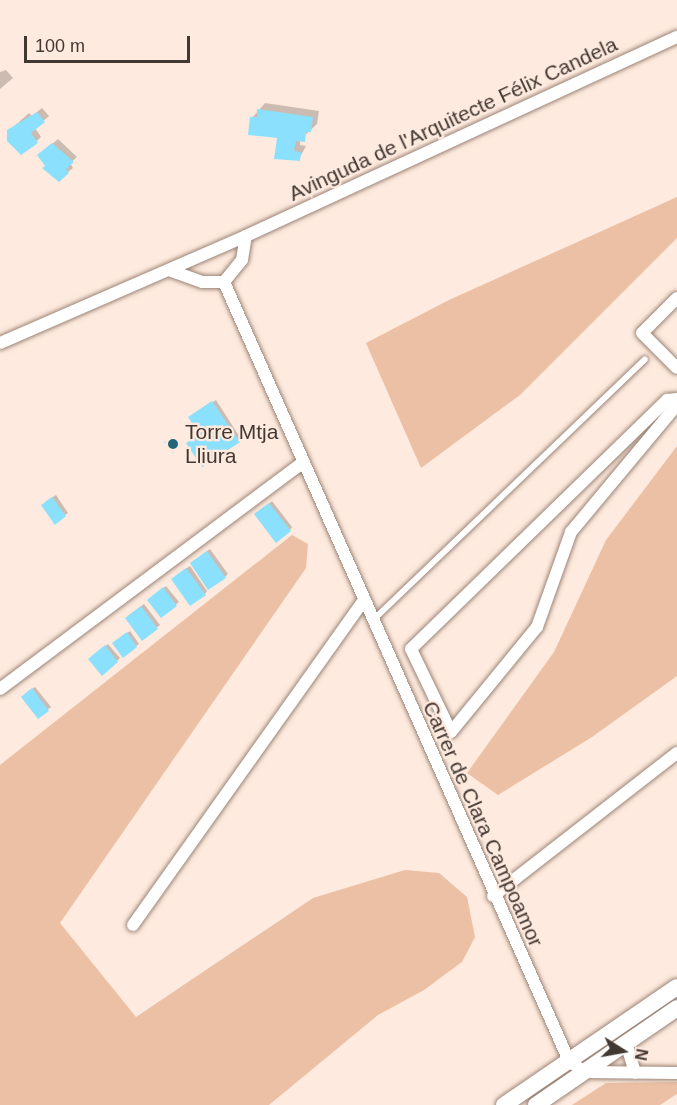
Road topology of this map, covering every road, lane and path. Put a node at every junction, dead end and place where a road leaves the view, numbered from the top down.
1 (677, 37) edge
2 (246, 236) junction
3 (169, 270) junction
4 (224, 282) junction
5 (677, 298) edge
6 (0, 343) edge
7 (645, 359) dead end
8 (677, 368) edge
9 (677, 399) edge
10 (677, 405) edge
11 (302, 463) junction
12 (363, 602) junction
13 (372, 621) junction
14 (0, 689) edge
15 (677, 753) edge
16 (493, 896) junction
17 (133, 925) dead end
18 (677, 987) edge
19 (677, 1008) edge
20 (626, 1043) junction
21 (569, 1061) junction
22 (585, 1072) junction
23 (634, 1073) junction
24 (677, 1073) edge
25 (504, 1105) edge
26 (536, 1105) edge

1 - 2 street, Avinguda de l'Arquitecte Félix Candela
2 - 3 street, Avinguda de l'Arquitecte Félix Candela
2 - 4 street
3 - 4 street
3 - 6 street, Avinguda de l'Arquitecte Félix Candela
4 - 11 street, Carrer de Clara Campoamor
5 - 8 street
7 - 13 lane
9 - 10 street
11 - 12 street, Carrer de Clara Campoamor
11 - 14 street
12 - 13 street, Carrer de Clara Campoamor
12 - 17 street
13 - 16 street, Carrer de Clara Campoamor
15 - 16 street
16 - 21 street, Carrer de Clara Campoamor
18 - 21 main road
19 - 20 main road
20 - 22 main road
20 - 23 street
21 - 22 street
21 - 25 main road
22 - 23 street
22 - 26 main road
23 - 24 street

